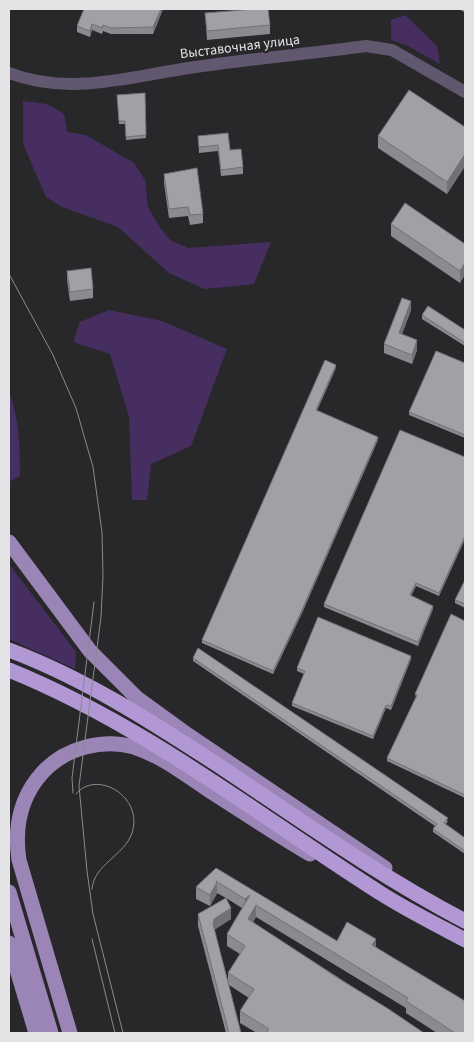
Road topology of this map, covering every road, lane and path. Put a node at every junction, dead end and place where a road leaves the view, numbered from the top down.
1 (9, 73) edge
2 (465, 92) edge
3 (9, 542) edge
4 (9, 650) edge
5 (9, 670) edge
6 (9, 892) edge
7 (387, 897) junction
8 (431, 902) junction
9 (465, 921) edge
10 (465, 940) edge
11 (9, 943) edge
12 (36, 1033) edge
13 (51, 1033) edge
14 (70, 1033) edge

1 - 2 street, Выставочная улица
3 - 8 main road
4 - 8 highway
5 - 7 highway
6 - 13 main road
7 - 10 highway
7 - 14 main road
8 - 9 highway
11 - 12 main road

